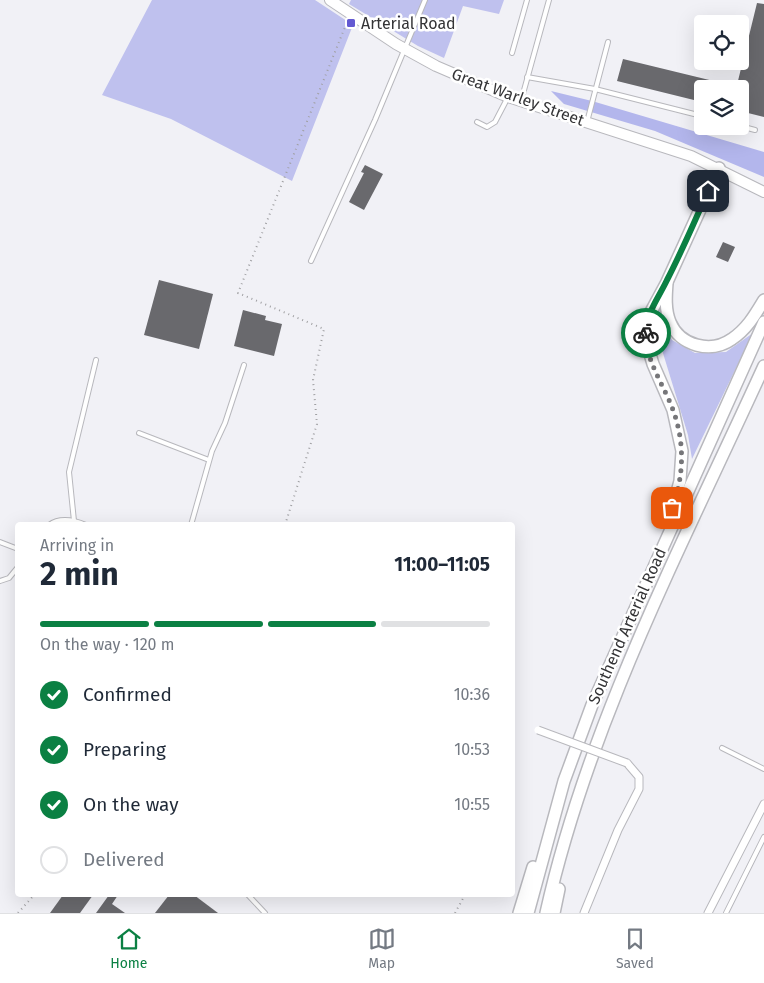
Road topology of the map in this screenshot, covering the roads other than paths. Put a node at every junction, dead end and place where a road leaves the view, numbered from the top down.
1 (330, 0) edge
2 (425, 0) edge
3 (527, 0) edge
4 (549, 0) edge
5 (608, 42) dead end
6 (404, 48) junction
7 (512, 53) dead end
8 (527, 78) junction
9 (595, 89) junction
10 (508, 97) junction
11 (521, 100) junction
12 (694, 114) edge
13 (477, 122) dead end
14 (586, 123) junction
15 (749, 128) edge
16 (755, 130) dead end
17 (719, 168) junction
18 (764, 192) edge
19 (311, 261) dead end
20 (667, 282) junction
21 (764, 300) edge
22 (764, 322) edge
23 (96, 360) dead end
24 (244, 365) dead end
25 (764, 366) edge
26 (139, 433) dead end
27 (209, 460) junction
28 (74, 521) junction
29 (54, 522) edge
30 (77, 522) edge
31 (192, 522) edge
32 (0, 542) edge
33 (15, 548) edge
34 (655, 563) junction
35 (15, 571) edge
36 (0, 581) edge
37 (538, 730) dead end
38 (722, 748) dead end
39 (764, 770) edge
40 (576, 802) junction
41 (764, 804) edge
42 (551, 823) junction
43 (764, 837) edge
44 (250, 897) edge
45 (265, 913) edge
46 (519, 913) edge
47 (528, 913) edge
48 (546, 913) edge
49 (554, 913) edge
50 (584, 913) edge
51 (708, 913) edge
52 (726, 913) edge

1 - 6 main road, Great Warley Street
2 - 6 lane
3 - 7 lane
4 - 8 lane
5 - 9 lane
6 - 10 main road, Great Warley Street
6 - 19 lane
8 - 9 lane
8 - 11 lane
9 - 12 lane
9 - 14 lane
10 - 11 main road, Great Warley Street
10 - 13 lane
11 - 14 main road, Great Warley Street
14 - 17 main road, Great Warley Street
15 - 16 lane
17 - 18 main road, Great Warley Street
17 - 20 highway
20 - 21 highway
20 - 34 highway
22 - 34 highway, Southend Arterial Road
23 - 28 lane
24 - 27 lane
25 - 40 highway, Southend Arterial Road
26 - 27 lane
27 - 31 lane
28 - 29 lane
28 - 30 lane
32 - 33 lane
34 - 42 highway, Southend Arterial Road
35 - 36 lane
37 - 50 street, bridge
38 - 39 lane
40 - 48 highway, Southend Arterial Road
40 - 49 highway
41 - 51 street
42 - 46 highway
42 - 47 highway, Southend Arterial Road
43 - 52 lane
44 - 45 lane

